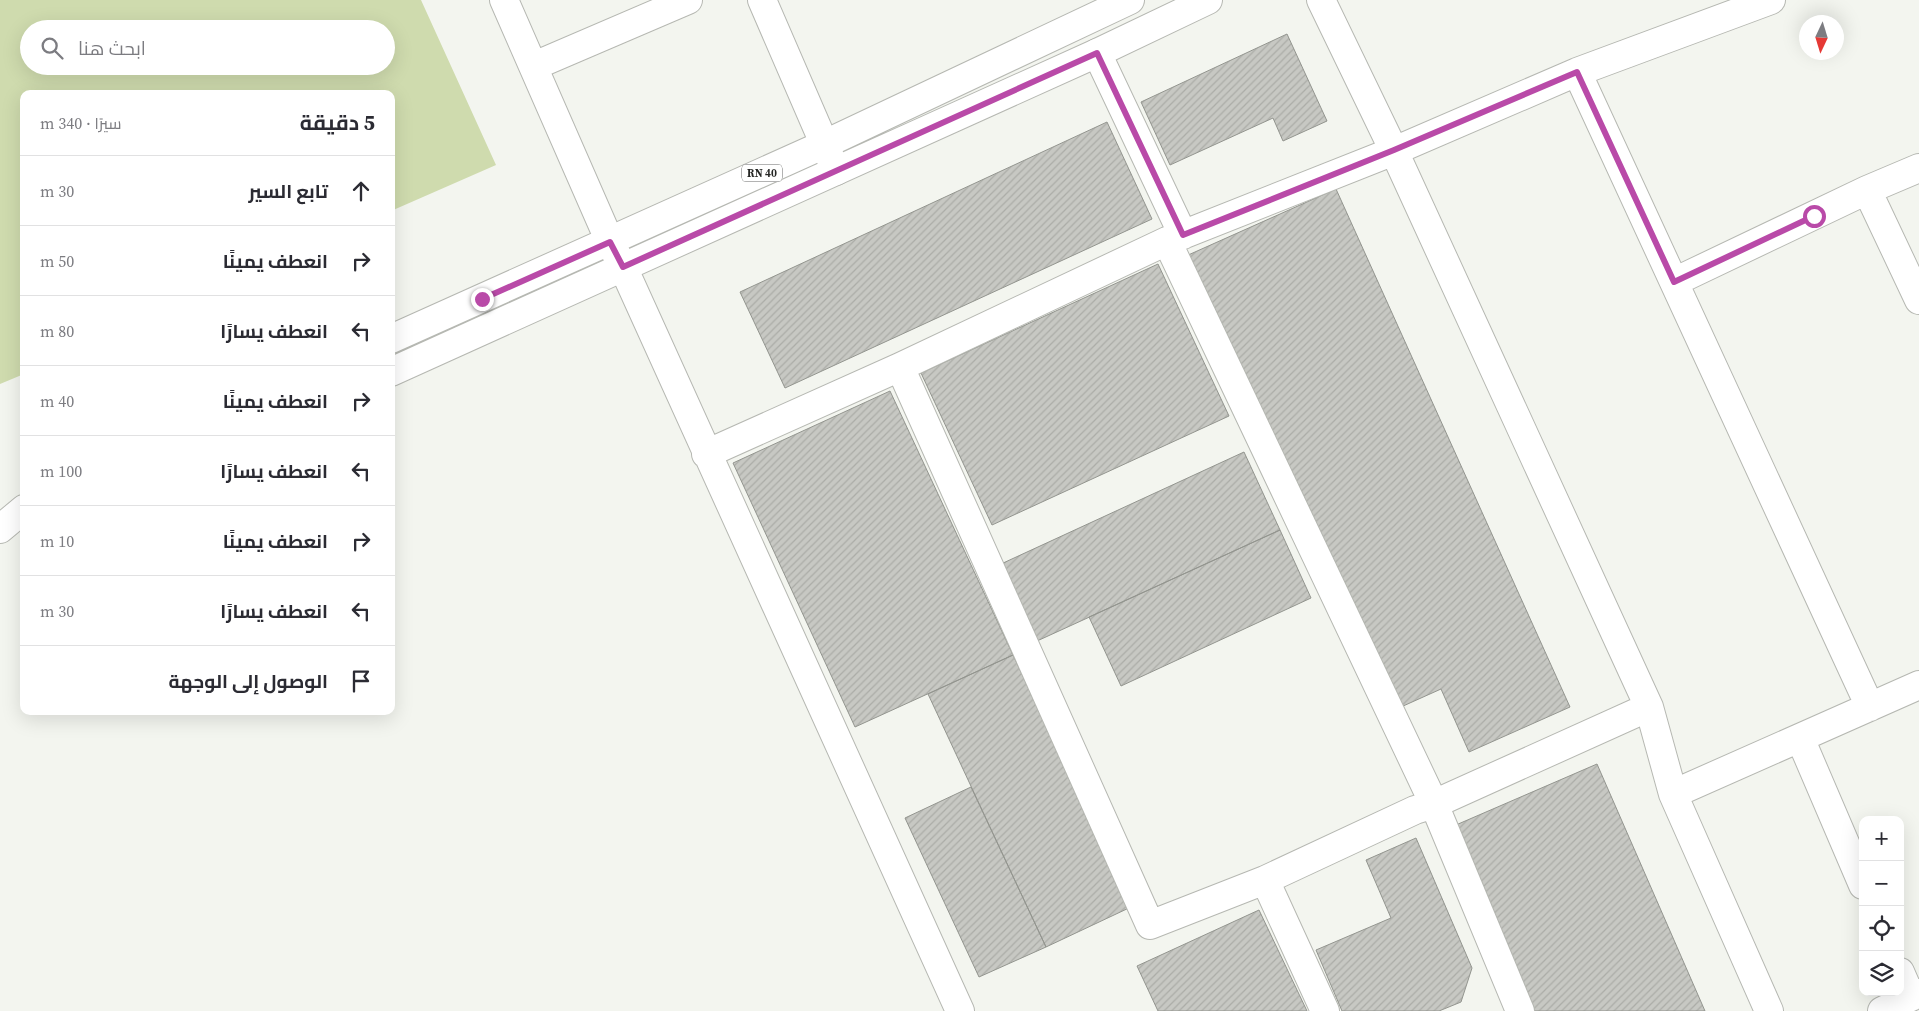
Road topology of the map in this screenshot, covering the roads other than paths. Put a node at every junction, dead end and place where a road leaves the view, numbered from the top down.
1 (504, 0) edge
2 (688, 0) edge
3 (762, 0) edge
4 (1130, 0) edge
5 (1208, 0) edge
6 (1321, 0) edge
7 (1771, 0) edge
8 (1097, 53) junction
9 (534, 66) junction
10 (1577, 72) junction
11 (825, 144) junction
12 (1394, 150) junction
13 (1919, 168) edge
14 (836, 171) junction
15 (1867, 190) junction
16 (1175, 238) junction
17 (610, 242) junction
18 (623, 267) junction
19 (1674, 282) junction
20 (1919, 300) edge
21 (395, 337) edge
22 (900, 367) junction
23 (395, 370) edge
24 (706, 454) junction
25 (20, 513) edge
26 (0, 531) edge
27 (20, 532) edge
28 (1919, 685) edge
29 (1649, 707) junction
30 (1870, 707) junction
31 (1800, 738) junction
32 (1673, 794) junction
33 (1434, 804) junction
34 (1859, 875) edge
35 (1265, 880) junction
36 (1904, 978) edge
37 (1915, 995) edge
38 (960, 1011) edge
39 (1325, 1011) edge
40 (1520, 1011) edge
41 (1769, 1011) edge
42 (1882, 1011) edge

1 - 9 street
2 - 9 street
3 - 11 street
4 - 11 street, RN 40
5 - 8 street, RN 40
6 - 12 street
7 - 10 street
8 - 14 street, RN 40
8 - 16 street
9 - 17 street
10 - 12 street
10 - 19 street
11 - 14 street
11 - 17 street, RN 40
12 - 16 street
12 - 29 street
13 - 15 street
14 - 18 street, RN 40
15 - 19 street
15 - 20 street
16 - 22 street
16 - 33 street
17 - 18 street
17 - 21 street, RN 40
18 - 23 street, RN 40
18 - 24 street
19 - 30 street
22 - 24 street
22 - 35 street
24 - 38 street
25 - 26 street
26 - 27 street
28 - 30 street
29 - 32 street
29 - 33 street
30 - 31 street
31 - 32 street
31 - 34 street
32 - 41 street
33 - 35 street
33 - 40 street
35 - 39 street
36 - 37 street
37 - 42 street

